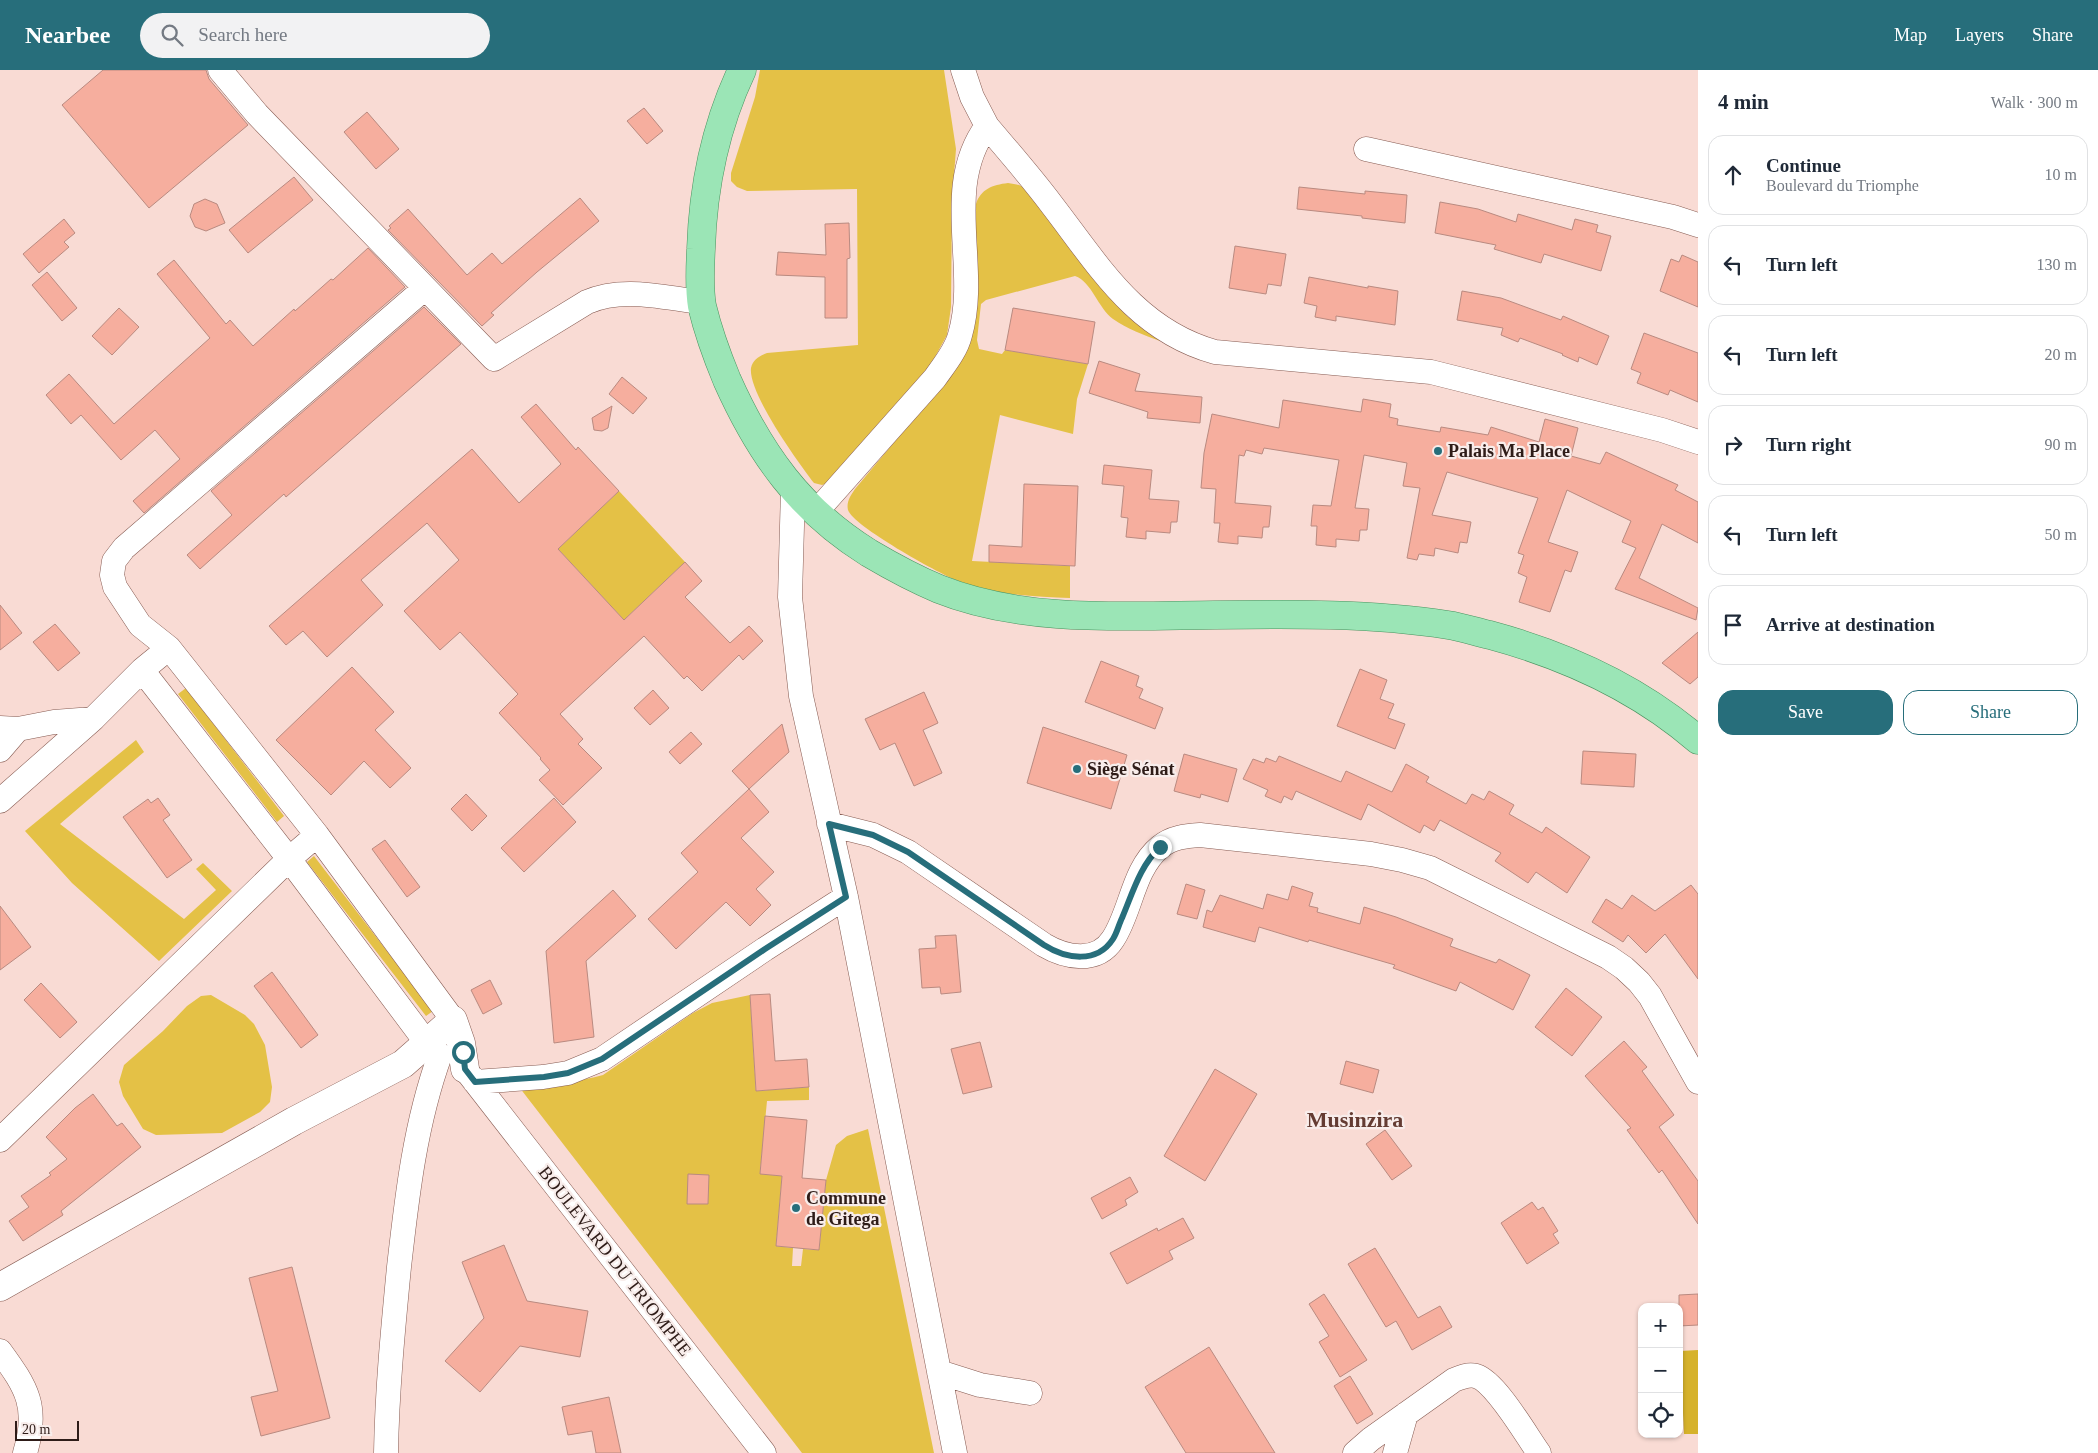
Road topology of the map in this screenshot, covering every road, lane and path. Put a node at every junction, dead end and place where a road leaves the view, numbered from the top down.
1 (220, 70) edge
2 (742, 70) edge
3 (964, 70) edge
4 (987, 126) junction
5 (1366, 149) dead end
6 (1698, 225) edge
7 (424, 289) junction
8 (702, 302) junction
9 (1698, 442) edge
10 (792, 490) junction
11 (816, 512) junction
12 (169, 648) junction
13 (142, 670) junction
14 (93, 720) junction
15 (9, 728) edge
16 (1698, 740) edge
17 (0, 750) edge
18 (0, 801) edge
19 (829, 824) junction
20 (317, 836) junction
21 (289, 859) junction
22 (846, 897) junction
23 (453, 1020) junction
24 (433, 1049) junction
25 (470, 1075) junction
26 (1698, 1082) edge
27 (0, 1140) edge
28 (0, 1287) edge
29 (0, 1351) edge
30 (939, 1372) junction
31 (1030, 1393) dead end
32 (1406, 1414) junction
33 (25, 1453) edge
34 (386, 1453) edge
35 (764, 1453) edge
36 (955, 1453) edge
37 (1355, 1453) edge
38 (1396, 1453) edge
39 (1539, 1453) edge

1 - 7 street
2 - 8 main road
3 - 4 street
4 - 9 street
4 - 11 street
5 - 6 street
7 - 8 street
7 - 12 street
8 - 10 main road
10 - 11 main road
10 - 19 street
11 - 16 main road
12 - 13 street
12 - 20 street
13 - 14 street
13 - 21 street
14 - 15 street
14 - 18 street
15 - 17 street
19 - 22 street
19 - 26 street
20 - 21 street
20 - 23 street
21 - 24 street
21 - 27 street
22 - 25 street
22 - 30 street
23 - 24 street
23 - 25 street
24 - 25 street
24 - 28 street
24 - 34 street
25 - 35 street, BOULEVARD DU TRIOMPHE
29 - 33 street
30 - 31 street
30 - 36 street
32 - 37 street
32 - 38 street
32 - 39 street

